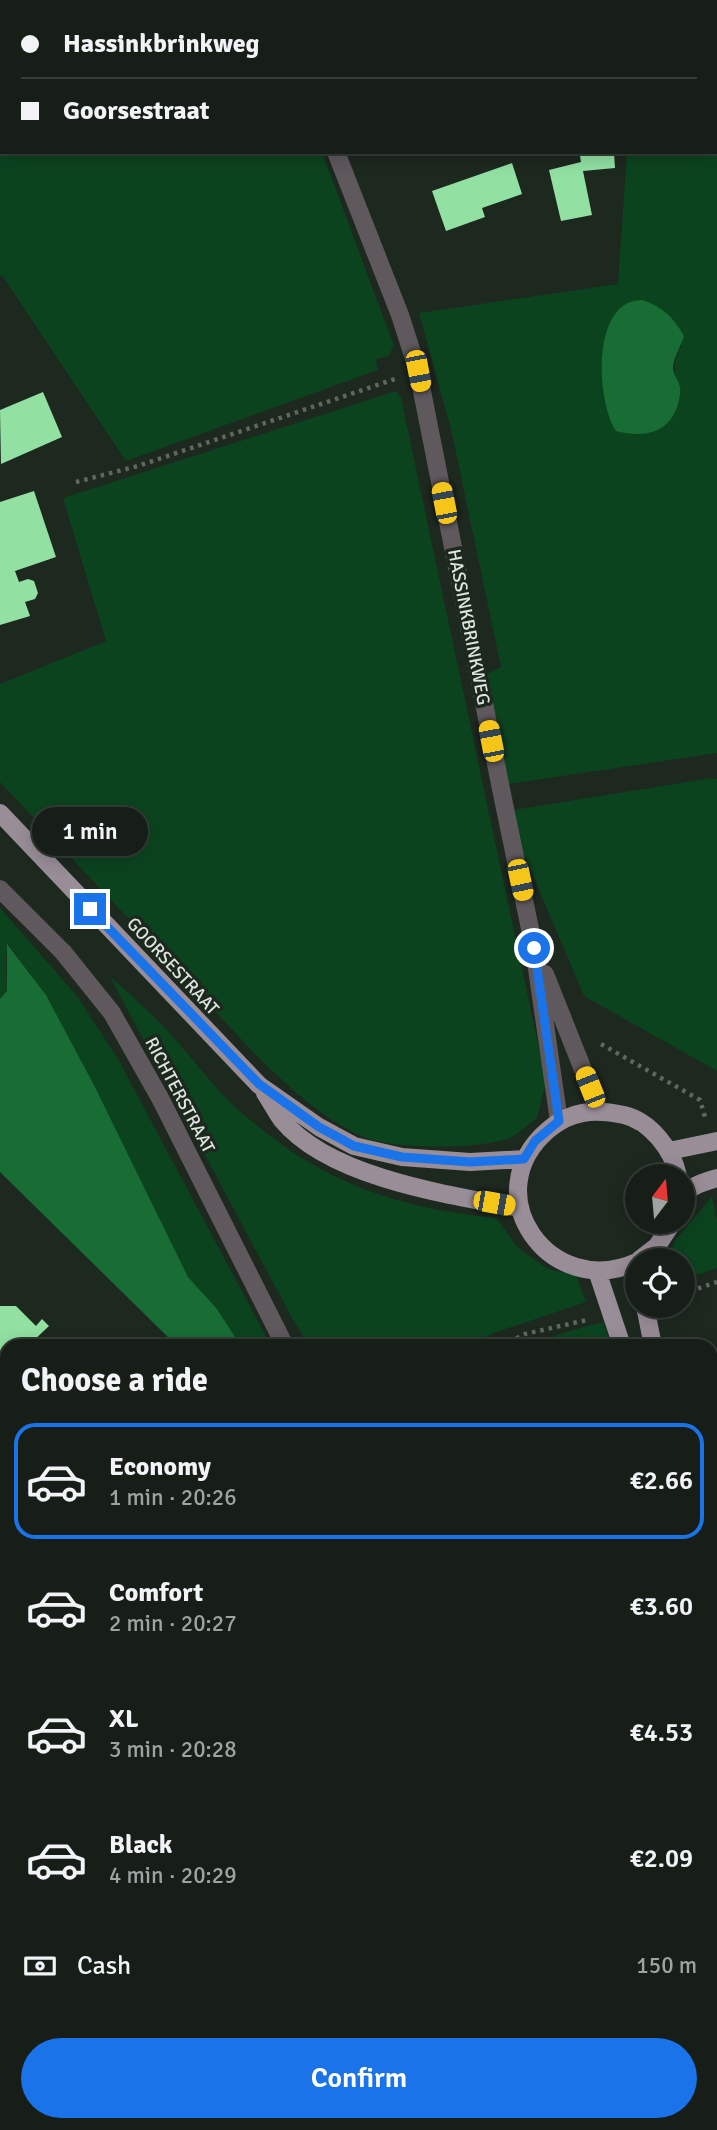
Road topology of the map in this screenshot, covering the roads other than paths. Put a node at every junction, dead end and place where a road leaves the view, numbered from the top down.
1 (337, 154) edge
2 (0, 813) edge
3 (0, 889) edge
4 (534, 948) junction
5 (259, 1084) junction
6 (599, 1110) junction
7 (559, 1121) junction
8 (715, 1141) edge
9 (669, 1151) junction
10 (524, 1159) junction
11 (674, 1164) edge
12 (717, 1178) edge
13 (695, 1186) edge
14 (520, 1208) junction
15 (665, 1234) edge
16 (654, 1248) edge
17 (625, 1267) edge
18 (597, 1271) junction
19 (647, 1318) edge
20 (281, 1339) edge
21 (620, 1339) edge
22 (652, 1339) edge

1 - 4 street, HASSINKBRINKWEG
2 - 5 main road, GOORSESTRAAT
3 - 20 street, RICHTERSTRAAT
4 - 6 street, HASSINKBRINKWEG
4 - 7 street, HASSINKBRINKWEG
5 - 10 main road, GOORSESTRAAT
5 - 14 main road, GOORSESTRAAT
6 - 7 main road
6 - 9 main road
7 - 10 main road
8 - 9 main road
9 - 11 main road
10 - 14 main road
12 - 13 main road
14 - 18 main road
15 - 16 main road
17 - 18 main road
18 - 21 main road
19 - 22 main road

